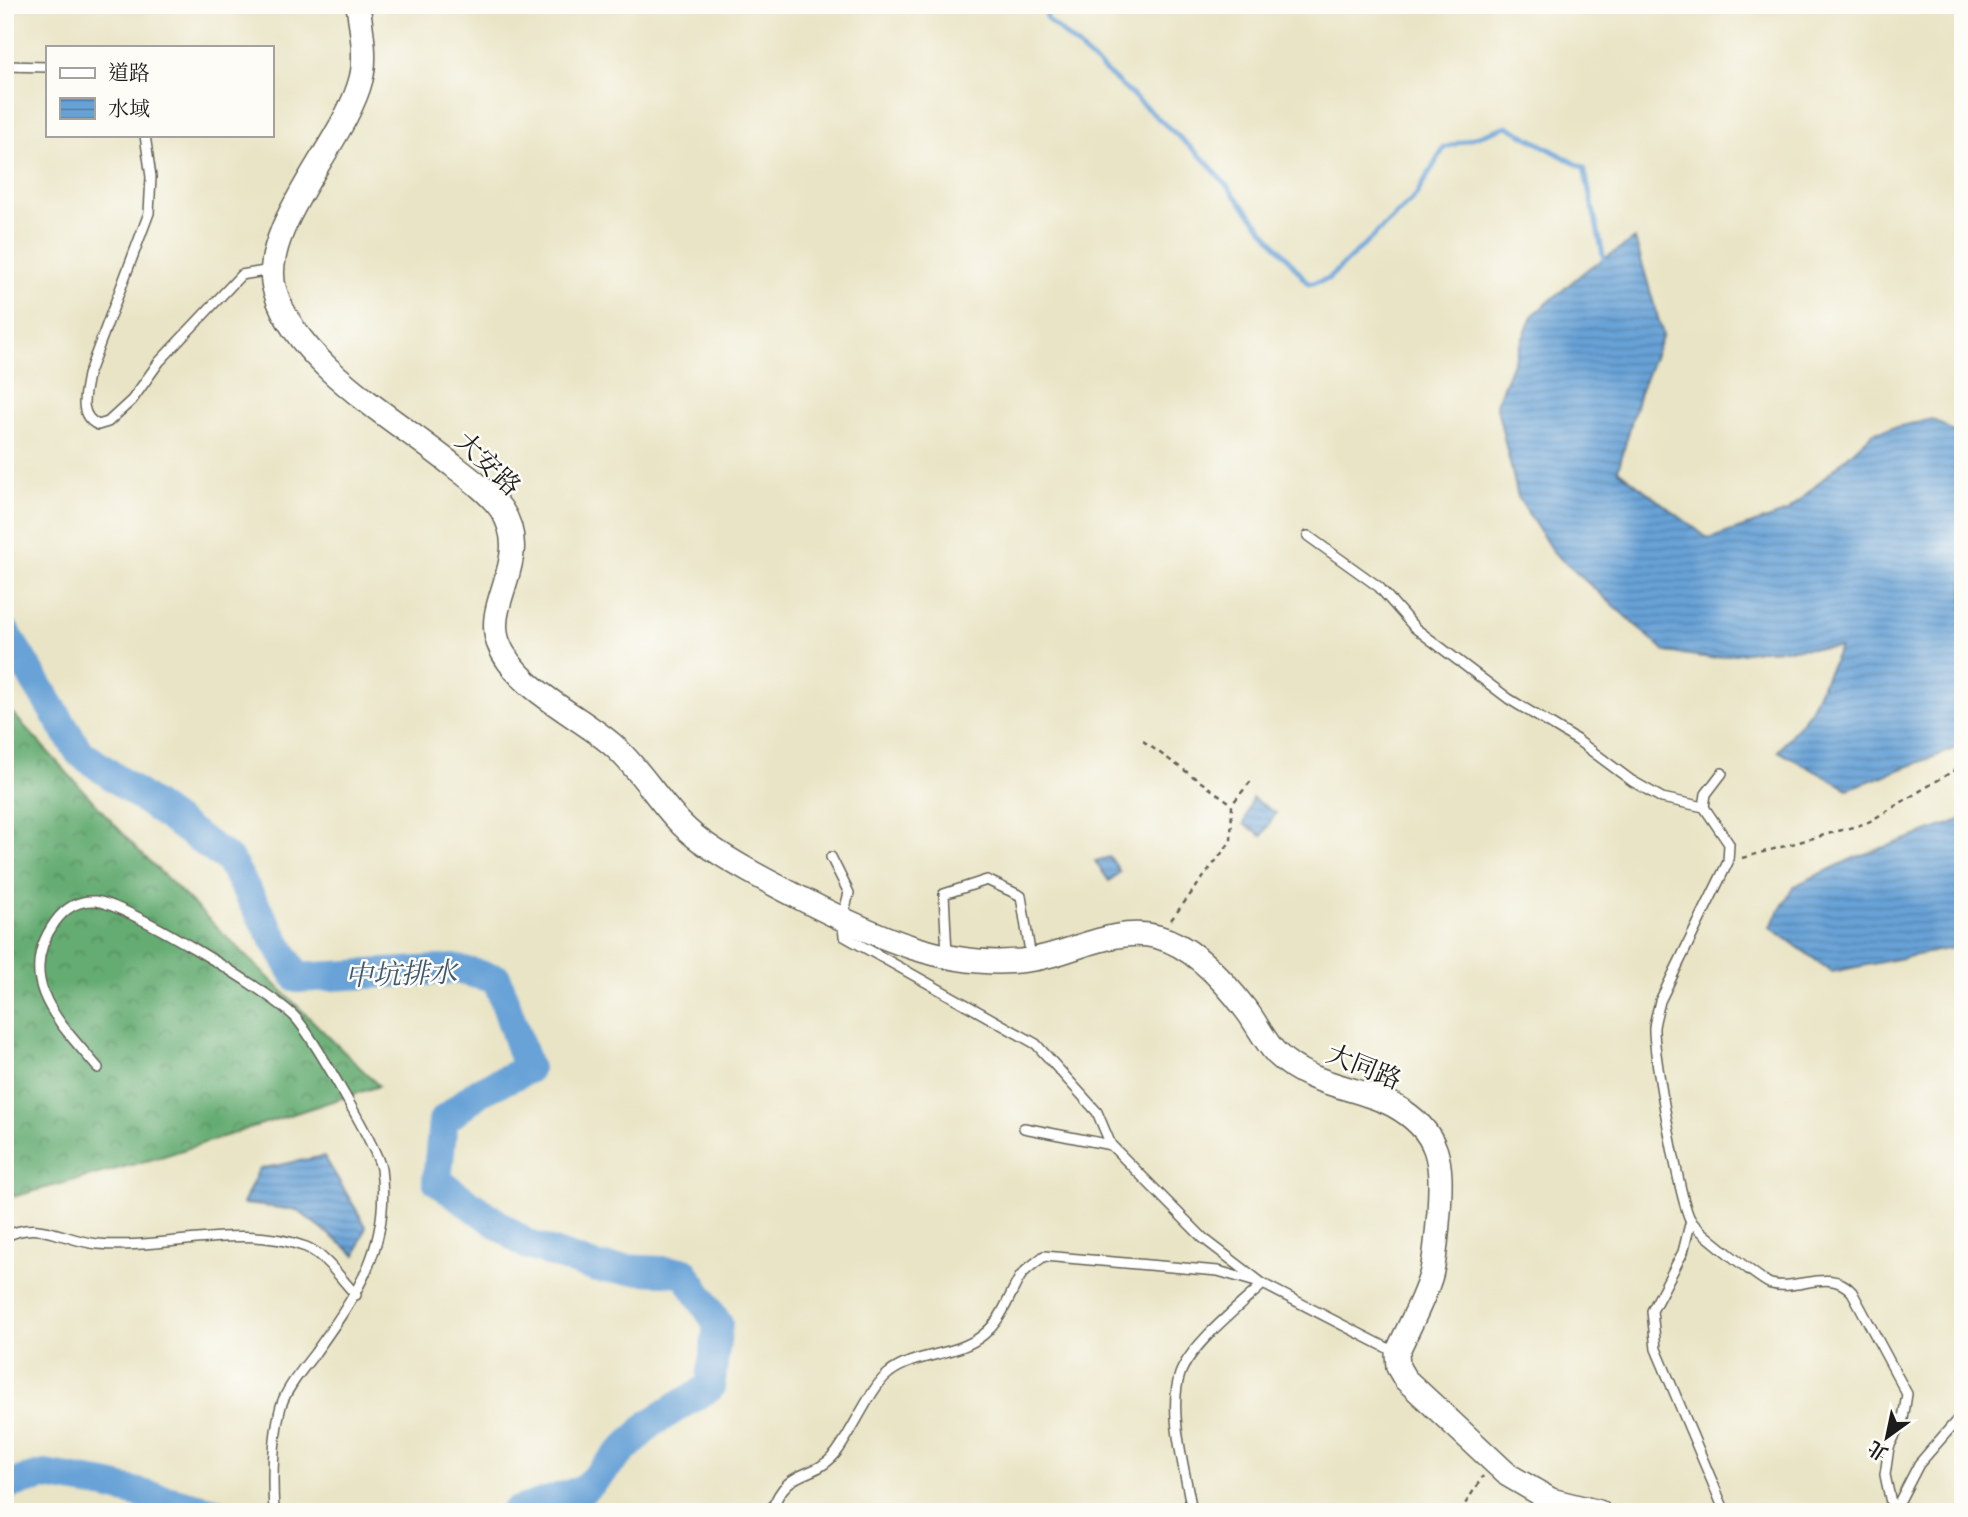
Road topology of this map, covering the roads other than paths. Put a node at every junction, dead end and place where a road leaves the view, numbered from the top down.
1 (358, 5) edge
2 (5, 66) edge
3 (46, 67) edge
4 (145, 136) edge
5 (271, 270) junction
6 (1308, 536) dead end
7 (1722, 773) dead end
8 (1704, 807) junction
9 (831, 857) dead end
10 (842, 919) junction
11 (947, 956) junction
12 (1032, 959) junction
13 (98, 1068) dead end
14 (1024, 1128) dead end
15 (1111, 1145) junction
16 (1690, 1220) junction
17 (5, 1237) edge
18 (1263, 1284) junction
19 (356, 1295) junction
20 (1397, 1353) junction
21 (1963, 1418) edge
22 (1963, 1508) edge
23 (274, 1512) edge
24 (771, 1512) edge
25 (1192, 1512) edge
26 (1597, 1512) edge
27 (1725, 1512) edge
28 (1893, 1512) edge
29 (1955, 1512) edge

1 - 5 street
2 - 3 lane
4 - 5 lane
5 - 10 street, 大安路
6 - 8 lane
7 - 8 lane
8 - 16 lane
9 - 10 lane
10 - 11 street, 大同路
10 - 15 lane
11 - 12 street, 大同路
11 - 12 lane
12 - 20 street, 大同路
13 - 19 lane
14 - 15 lane
15 - 18 lane
16 - 27 lane
16 - 28 lane
17 - 19 lane
18 - 20 lane
18 - 24 lane
18 - 25 lane
19 - 23 lane
20 - 26 street
21 - 28 lane
22 - 29 lane

